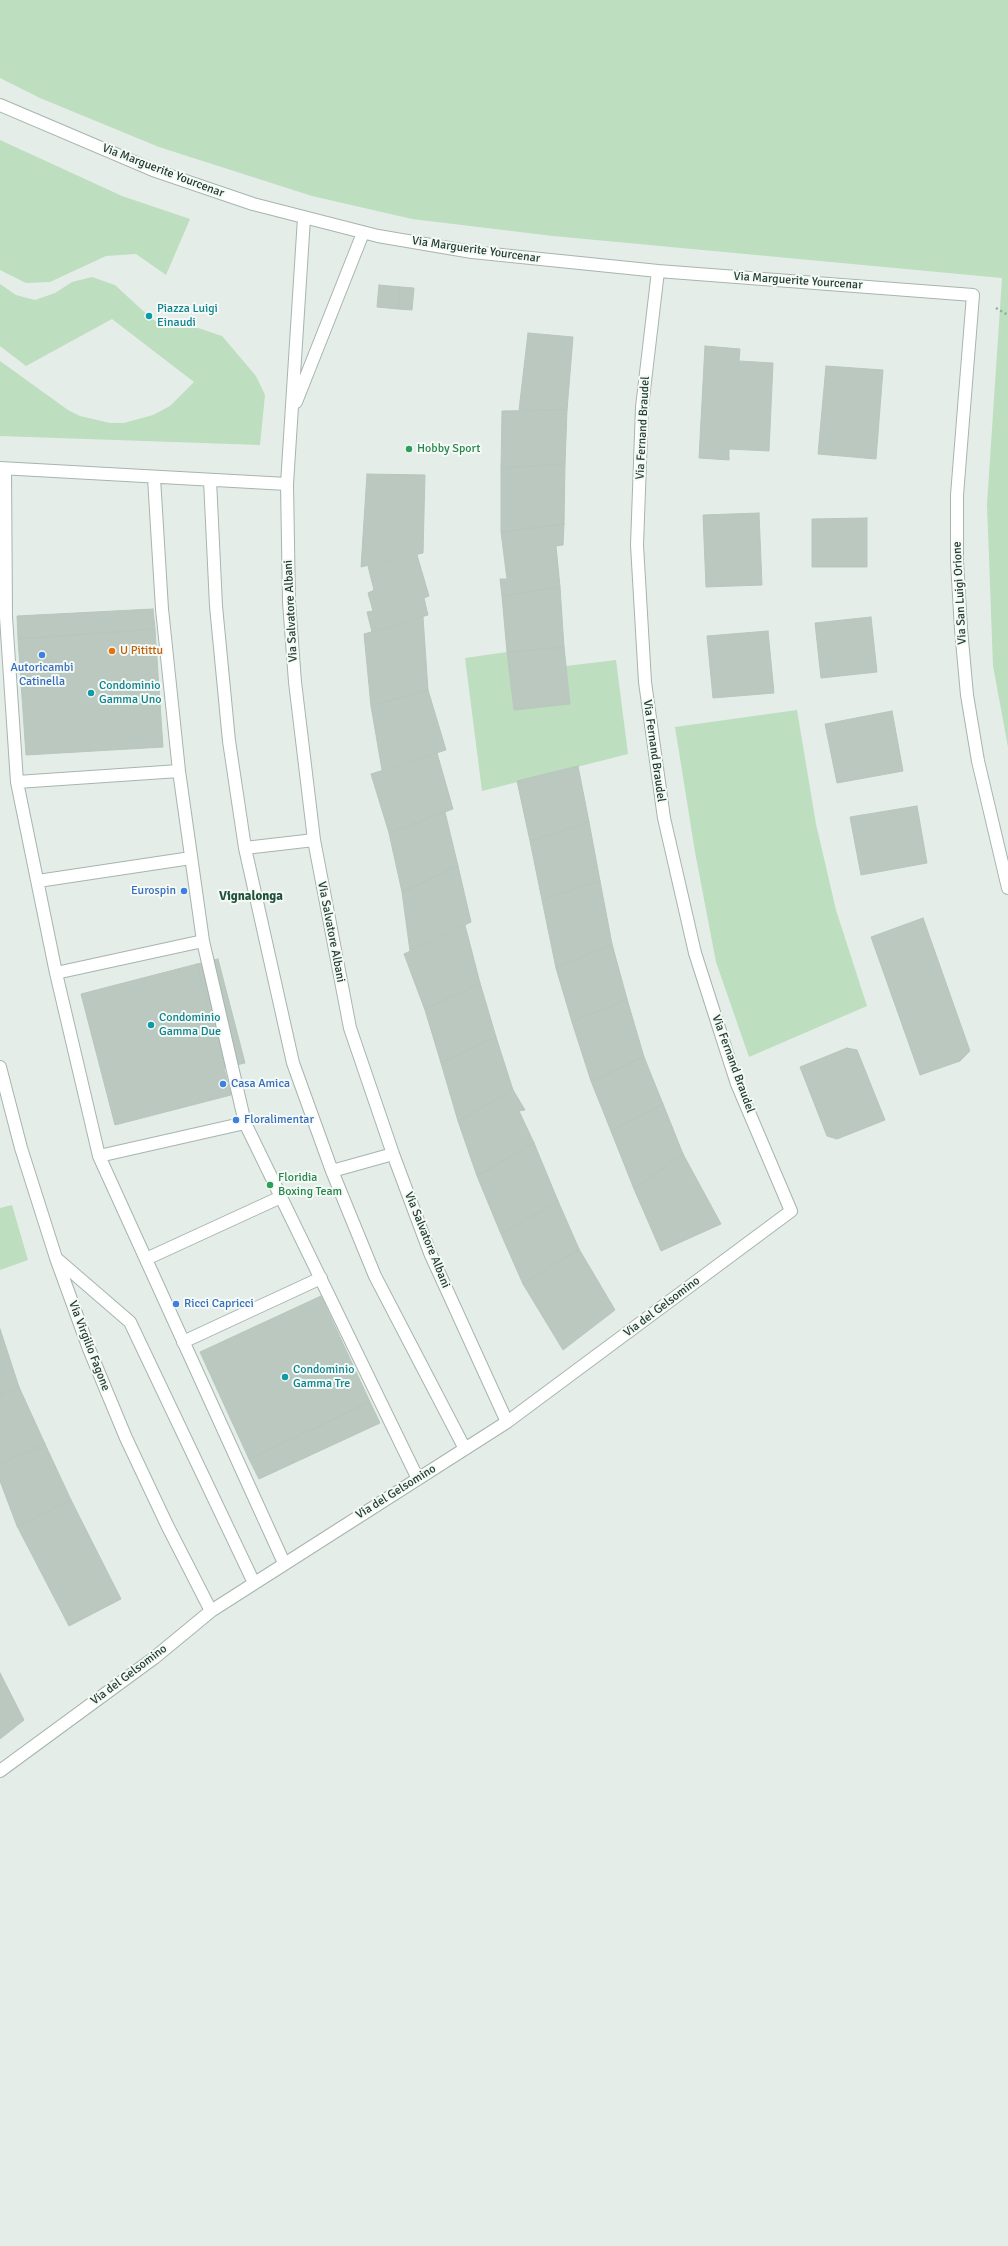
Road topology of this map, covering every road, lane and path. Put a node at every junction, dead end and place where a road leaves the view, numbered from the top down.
1 (0, 104) edge
2 (304, 218) junction
3 (363, 233) junction
4 (658, 271) junction
5 (973, 294) joint
6 (292, 413) junction
7 (2, 469) edge
8 (154, 478) junction
9 (210, 480) junction
10 (287, 484) junction
11 (179, 771) junction
12 (17, 782) junction
13 (314, 840) junction
14 (245, 848) junction
15 (191, 858) junction
16 (38, 881) junction
17 (1008, 888) edge
18 (203, 941) junction
19 (56, 973) junction
20 (0, 1067) edge
21 (245, 1123) junction
22 (393, 1154) junction
23 (99, 1156) junction
24 (332, 1171) junction
25 (281, 1196) junction
26 (791, 1211) joint
27 (56, 1258) junction
28 (146, 1259) junction
29 (321, 1278) junction
30 (183, 1342) junction
31 (507, 1422) junction
32 (465, 1449) junction
33 (418, 1479) junction
34 (284, 1563) junction
35 (254, 1583) junction
36 (211, 1611) junction
37 (0, 1771) edge

1 - 2 street, Via Marguerite Yourcenar
2 - 3 street, Via Marguerite Yourcenar
2 - 6 street, Via Salvatore Albani
3 - 4 street, Via Marguerite Yourcenar
3 - 6 street
4 - 5 street, Via Marguerite Yourcenar
4 - 26 street, Via Fernand Braudel
5 - 17 street, Via San Luigi Orione
6 - 10 street, Via Salvatore Albani
7 - 8 street
7 - 12 street
8 - 9 street
8 - 11 street
9 - 10 street
9 - 14 street
10 - 13 street, Via Salvatore Albani
11 - 12 street
11 - 15 street
12 - 16 street
13 - 14 street
13 - 22 street, Via Salvatore Albani
14 - 24 street
15 - 16 street
15 - 18 street
16 - 19 street
18 - 19 street
18 - 21 street
19 - 23 street
20 - 27 street, Via Virgilio Fagone
21 - 23 street
21 - 25 street
22 - 24 street
22 - 31 street, Via Salvatore Albani
23 - 28 street
24 - 32 street
25 - 28 street
25 - 29 street
26 - 31 street, Via del Gelsomino
27 - 35 street
27 - 36 street, Via Virgilio Fagone
28 - 30 street
29 - 30 street
29 - 33 street
30 - 34 street
31 - 32 street, Via del Gelsomino
32 - 33 street, Via del Gelsomino
33 - 34 street, Via del Gelsomino
34 - 35 street, Via del Gelsomino
35 - 36 street, Via del Gelsomino
36 - 37 street, Via del Gelsomino

